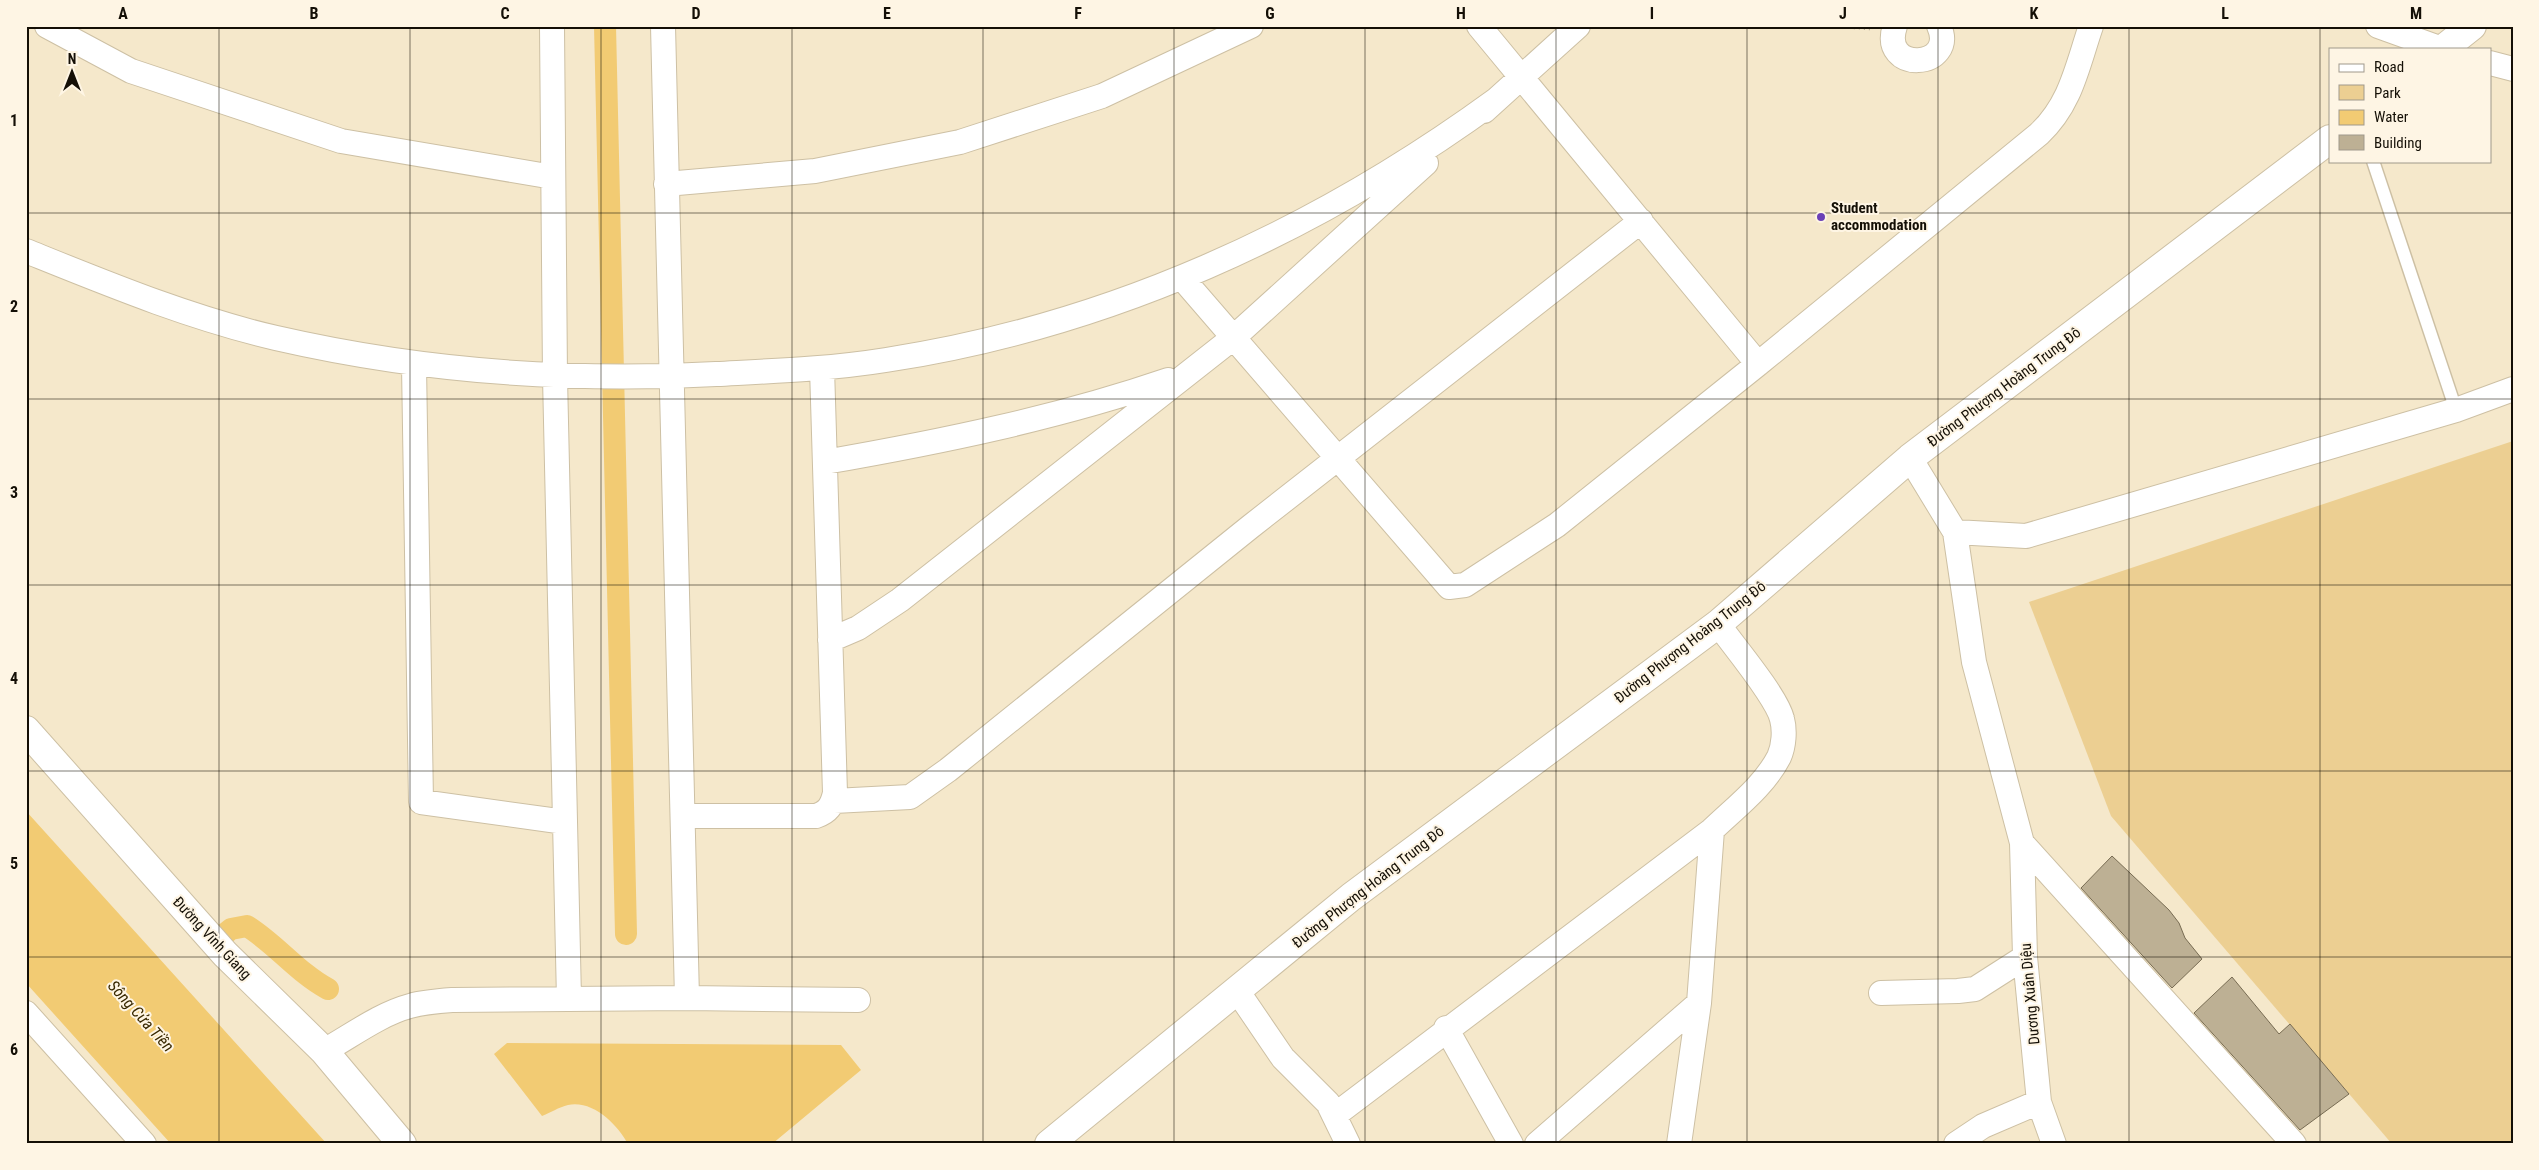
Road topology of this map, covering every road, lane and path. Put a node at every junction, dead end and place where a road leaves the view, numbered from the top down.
1 (47, 26) edge
2 (552, 26) edge
3 (663, 26) edge
4 (1251, 26) edge
5 (1479, 26) edge
6 (1578, 26) edge
7 (1829, 26) edge
8 (1939, 26) edge
9 (2091, 26) edge
10 (2378, 26) edge
11 (2472, 26) edge
12 (1894, 28) edge
13 (2439, 48) edge
14 (2443, 48) edge
15 (2492, 64) edge
16 (2513, 69) edge
17 (1523, 77) junction
18 (1496, 100) junction
19 (2329, 140) edge
20 (2373, 162) edge
21 (553, 177) junction
22 (666, 184) junction
23 (1641, 221) junction
24 (26, 251) edge
25 (1182, 278) junction
26 (1233, 338) junction
27 (1758, 364) junction
28 (414, 365) junction
29 (822, 368) junction
30 (1186, 374) junction
31 (565, 377) junction
32 (671, 377) junction
33 (2513, 389) edge
34 (2456, 410) junction
35 (1910, 458) junction
36 (1338, 460) junction
37 (825, 462) junction
38 (1954, 532) junction
39 (1718, 624) junction
40 (830, 640) junction
41 (26, 730) edge
42 (834, 801) junction
43 (684, 816) junction
44 (565, 822) junction
45 (1712, 830) junction
46 (2022, 842) junction
47 (2025, 957) junction
48 (1238, 992) junction
49 (1881, 992) dead end
50 (687, 998) junction
51 (569, 999) junction
52 (858, 1000) dead end
53 (1699, 1003) junction
54 (26, 1013) edge
55 (1446, 1028) junction
56 (324, 1051) junction
57 (2039, 1102) junction
58 (1335, 1115) junction
59 (144, 1144) edge
60 (402, 1144) edge
61 (1049, 1144) edge
62 (1348, 1144) edge
63 (1511, 1144) edge
64 (1537, 1144) edge
65 (1679, 1144) edge
66 (1956, 1144) edge
67 (2054, 1144) edge
68 (2294, 1144) edge

1 - 21 street
2 - 21 street
3 - 22 street
4 - 22 street
5 - 17 street
6 - 17 street
7 - 12 path
8 - 12 street
9 - 27 street
10 - 13 street
11 - 14 street
15 - 16 street
17 - 18 street
17 - 23 street
18 - 25 street
18 - 26 street
19 - 35 street, Đường Phượng Hoàng Trung Đô
20 - 34 lane
21 - 31 street
22 - 32 street
23 - 27 street
23 - 36 street
24 - 28 street
25 - 26 street
25 - 29 street
26 - 30 street
26 - 36 street
27 - 36 street
28 - 31 street
28 - 44 street
29 - 32 street
29 - 37 street
30 - 37 street
30 - 40 street
31 - 32 street
31 - 44 street
32 - 43 street
33 - 34 street
34 - 38 street
35 - 38 street
35 - 39 street, Đường Phượng Hoàng Trung Đô
36 - 42 street
37 - 40 street
38 - 46 street
39 - 45 street
39 - 48 street, Đường Phượng Hoàng Trung Đô
40 - 42 street
41 - 56 street, Đường Vĩnh Giang
42 - 43 street
43 - 50 street
44 - 51 street
45 - 53 street
45 - 55 street
46 - 47 street, Dương Xuân Diệu
46 - 68 street
47 - 49 street
47 - 57 street, Dương Xuân Diệu
48 - 58 street
48 - 61 street, Đường Phượng Hoàng Trung Đô
50 - 51 street
50 - 52 street
51 - 56 street
53 - 64 street
53 - 65 street
54 - 59 street
55 - 58 street
55 - 63 street
56 - 60 street, Đường Vĩnh Giang
57 - 66 street
57 - 67 street, Dương Xuân Diệu
58 - 62 street

